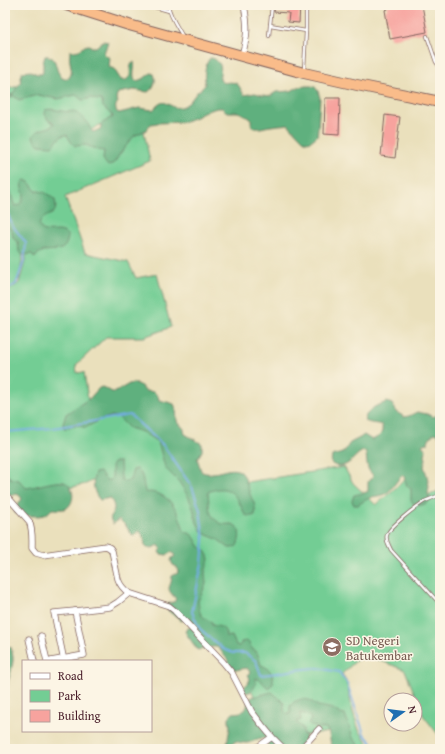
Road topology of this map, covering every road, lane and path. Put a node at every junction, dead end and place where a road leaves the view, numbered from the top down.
1 (66, 5) edge
2 (148, 5) edge
3 (168, 5) edge
4 (244, 5) edge
5 (272, 5) edge
6 (306, 5) edge
7 (169, 12) junction
8 (270, 25) junction
9 (306, 32) junction
10 (269, 36) dead end
11 (427, 36) dead end
12 (186, 40) junction
13 (242, 55) junction
14 (440, 67) edge
15 (304, 73) junction
16 (440, 102) edge
17 (5, 494) edge
18 (440, 495) edge
19 (129, 593) junction
20 (440, 604) edge
21 (75, 611) junction
22 (41, 636) dead end
23 (29, 639) dead end
24 (34, 660) edge
25 (47, 660) edge
26 (64, 660) edge
27 (319, 729) dead end
28 (272, 737) junction
29 (255, 749) edge
30 (284, 749) edge
31 (301, 749) edge

1 - 12 highway
2 - 7 lane
3 - 7 lane
4 - 13 street
5 - 8 lane
6 - 9 lane
7 - 12 lane
8 - 9 lane
8 - 10 lane
9 - 15 lane
11 - 14 lane
12 - 13 highway
13 - 15 highway
15 - 16 highway
17 - 19 street
18 - 20 lane
19 - 21 street
19 - 28 street
21 - 26 street
21 - 26 street
22 - 25 street
23 - 24 street
27 - 31 street
28 - 29 street
28 - 30 street

